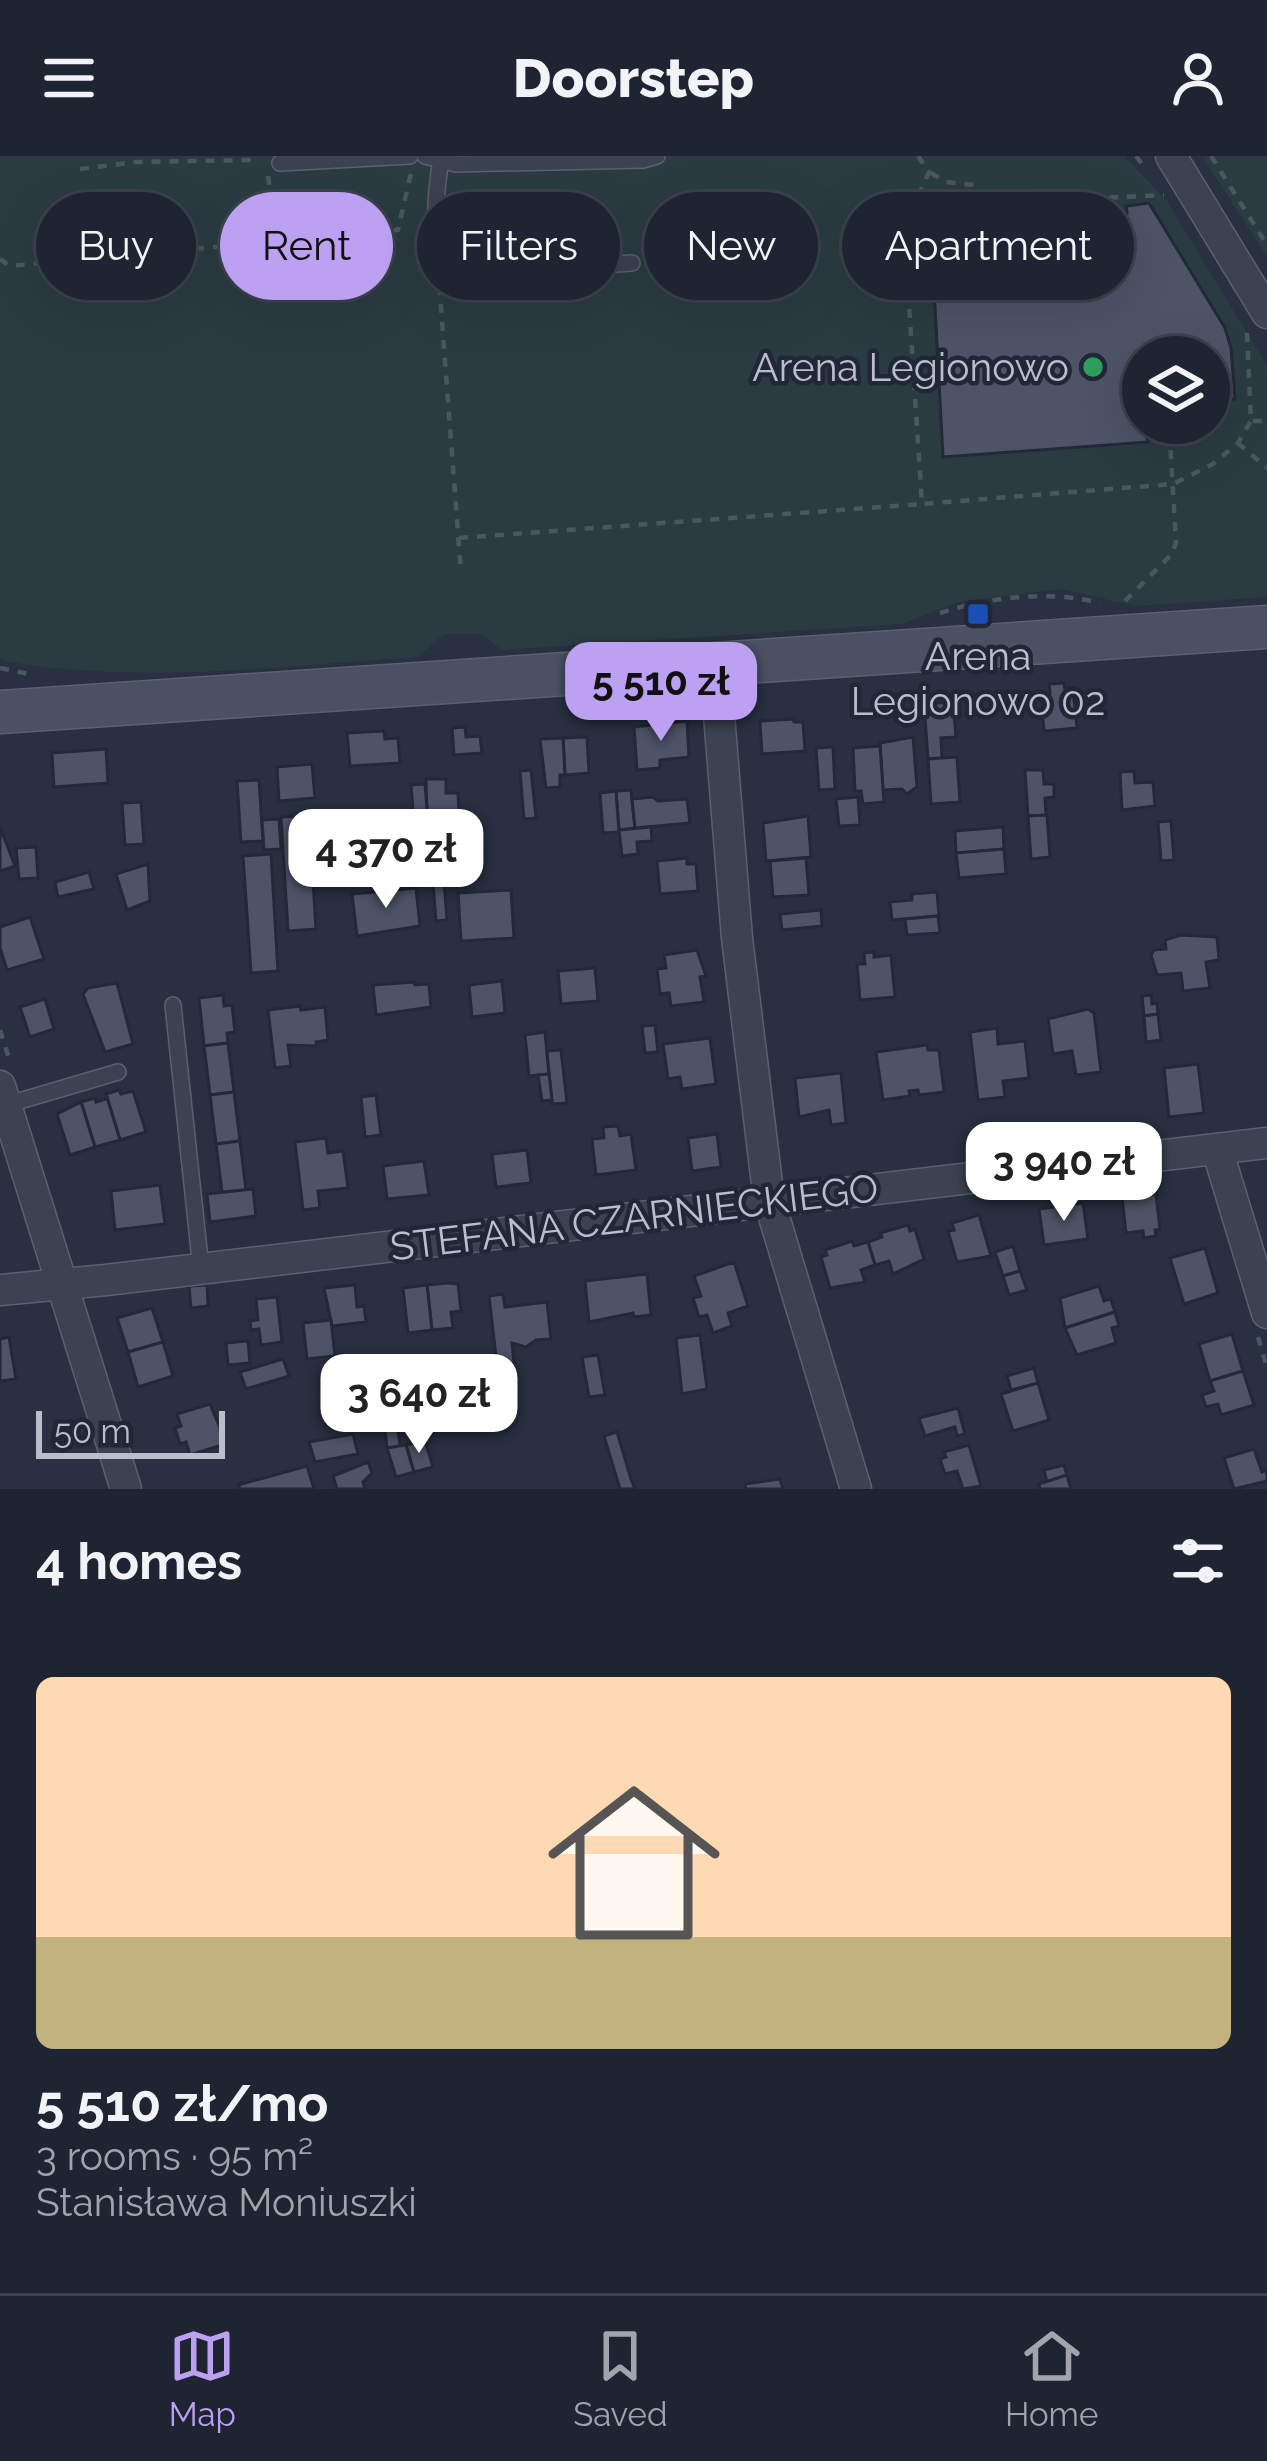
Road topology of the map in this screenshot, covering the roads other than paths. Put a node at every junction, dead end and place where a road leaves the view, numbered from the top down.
1 (412, 156) edge
2 (657, 156) edge
3 (1171, 156) edge
4 (433, 158) edge
5 (280, 163) dead end
6 (632, 262) dead end
7 (1258, 318) edge
8 (1267, 628) edge
9 (715, 665) junction
10 (0, 687) edge
11 (56, 710) junction
12 (0, 712) edge
13 (173, 1005) dead end
14 (118, 1072) dead end
15 (10, 1097) edge
16 (1267, 1143) edge
17 (1217, 1149) junction
18 (769, 1201) junction
19 (201, 1269) junction
20 (63, 1285) junction
21 (0, 1289) edge
22 (1260, 1319) edge
23 (126, 1489) edge
24 (856, 1489) edge

1 - 5 lane
2 - 4 lane
3 - 7 street
4 - 6 lane
8 - 9 street
9 - 11 street
9 - 18 street
10 - 11 street
11 - 12 street
13 - 19 lane
14 - 15 lane
15 - 20 street
16 - 17 street, STEFANA CZARNIECKIEGO
17 - 18 street, STEFANA CZARNIECKIEGO
17 - 22 street
18 - 19 street, STEFANA CZARNIECKIEGO
18 - 24 street
19 - 20 street, STEFANA CZARNIECKIEGO
20 - 21 street, STEFANA CZARNIECKIEGO
20 - 23 street

